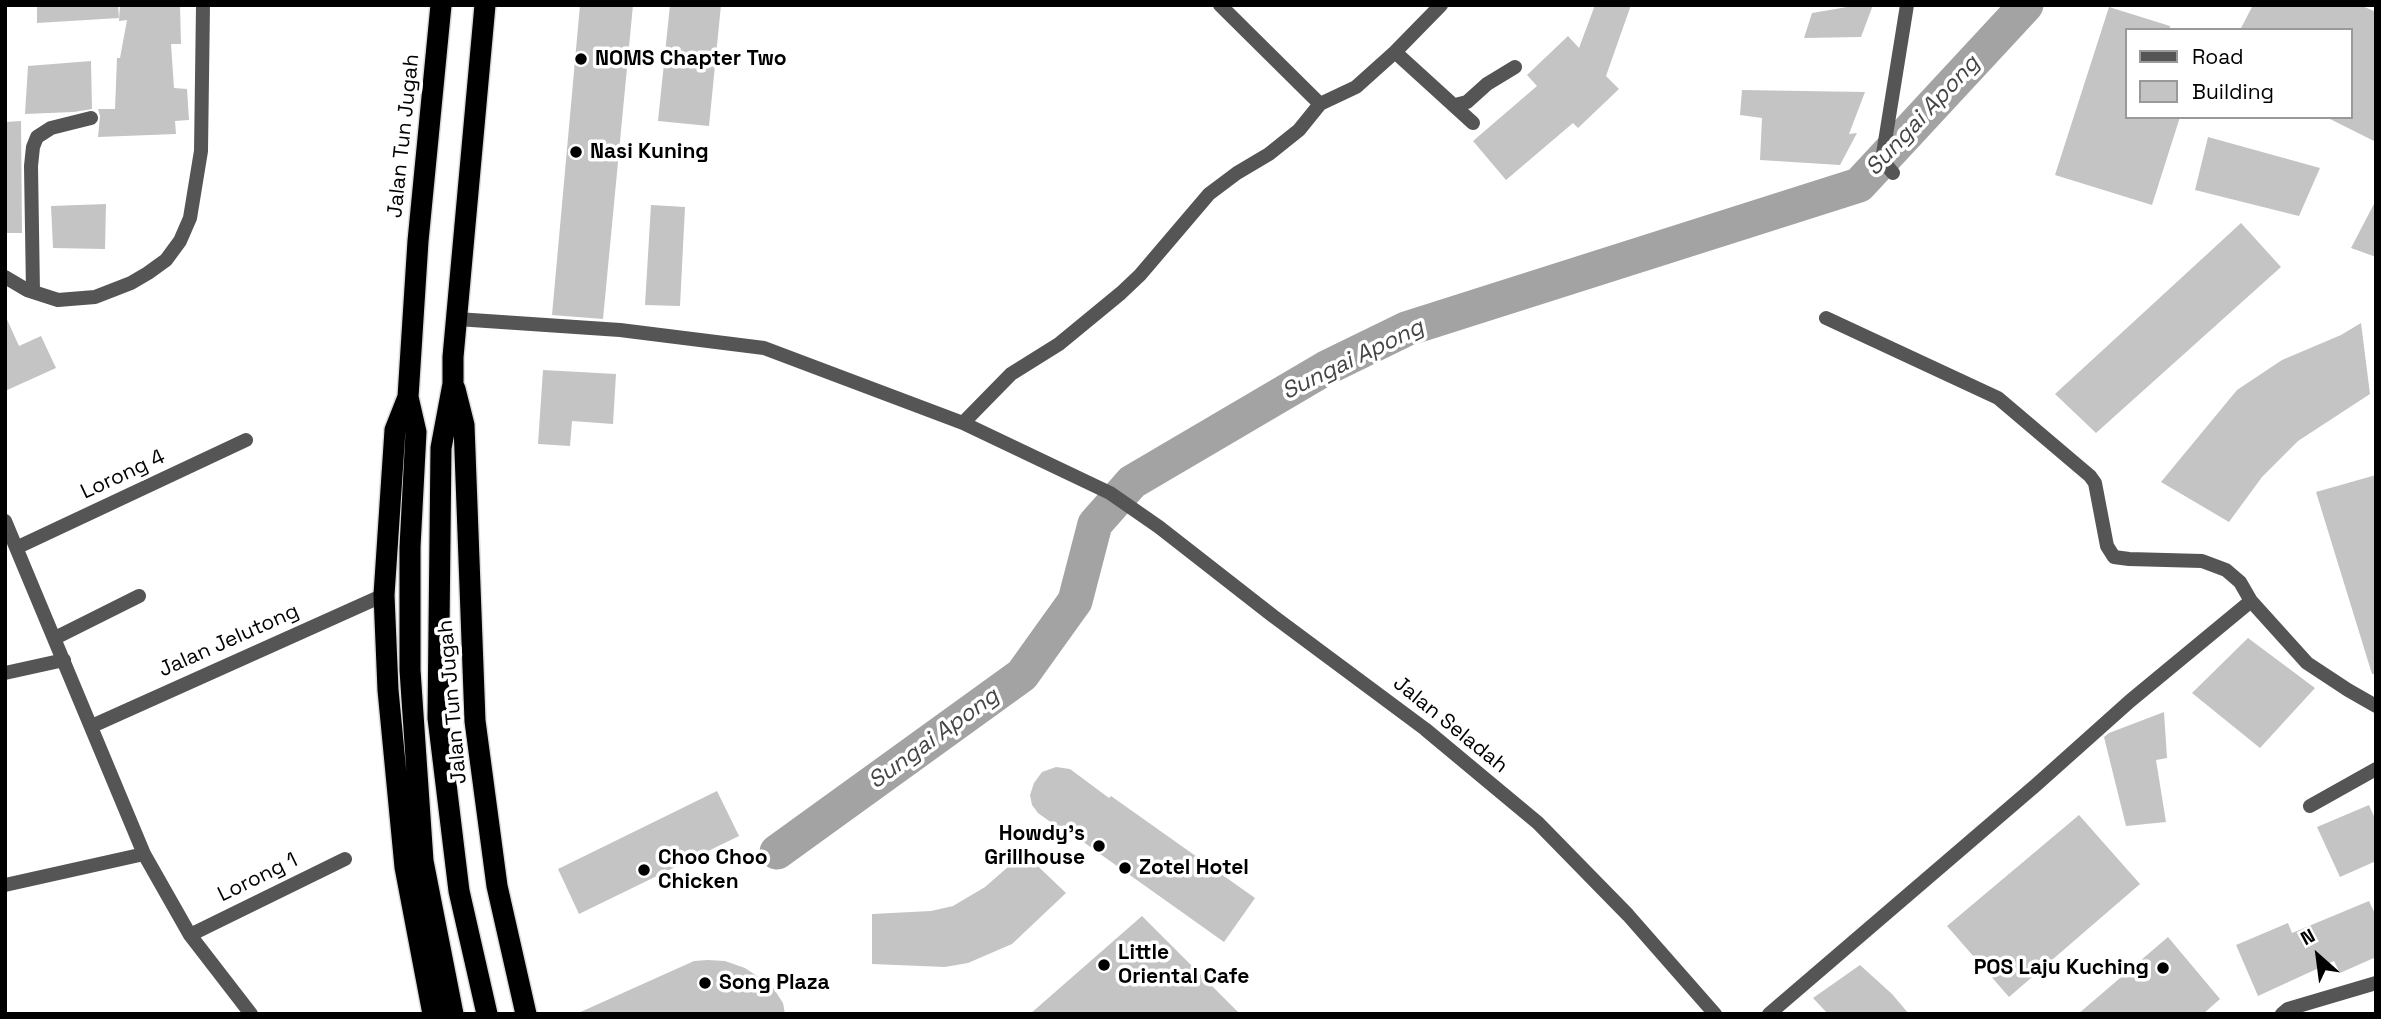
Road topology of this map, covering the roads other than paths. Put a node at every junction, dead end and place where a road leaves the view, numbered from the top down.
1 (203, 5) edge
2 (441, 5) edge
3 (485, 5) edge
4 (1220, 5) edge
5 (1441, 5) edge
6 (1907, 5) edge
7 (1395, 52) junction
8 (1515, 67) dead end
9 (1320, 104) junction
10 (1455, 105) junction
11 (91, 118) dead end
12 (1473, 123) dead end
13 (1893, 173) dead end
14 (5, 278) edge
15 (33, 292) junction
16 (1826, 318) dead end
17 (457, 319) junction
18 (453, 384) junction
19 (408, 397) junction
20 (963, 423) junction
21 (247, 440) dead end
22 (5, 521) edge
23 (18, 547) junction
24 (384, 595) junction
25 (139, 596) dead end
26 (2251, 601) junction
27 (55, 638) junction
28 (64, 660) junction
29 (5, 673) edge
30 (2376, 706) edge
31 (92, 726) junction
32 (2376, 769) edge
33 (2310, 806) dead end
34 (144, 854) junction
35 (345, 859) dead end
36 (5, 885) edge
37 (190, 934) junction
38 (2376, 983) edge
39 (251, 1014) edge
40 (433, 1014) edge
41 (453, 1014) edge
42 (488, 1014) edge
43 (526, 1014) edge
44 (1715, 1014) edge
45 (1769, 1014) edge
46 (2282, 1014) edge

1 - 15 street
2 - 19 highway, Jalan Tun Jugah
3 - 17 highway, Jalan Tun Jugah
4 - 9 street
5 - 7 street
6 - 13 street
7 - 9 street
7 - 10 street
8 - 10 street
9 - 20 street
10 - 12 street
11 - 15 street
14 - 15 street
16 - 26 street
17 - 18 highway, Jalan Tun Jugah
17 - 20 street, Jalan Seladah
18 - 42 highway, Jalan Tun Jugah
18 - 43 highway, Jalan Tun Jugah
19 - 24 highway, Jalan Tun Jugah
19 - 41 highway, Jalan Tun Jugah
20 - 44 street, Jalan Seladah
21 - 23 street, Lorong 4
22 - 23 street
23 - 27 street
24 - 31 street, Jalan Jelutong
24 - 40 highway, Jalan Tun Jugah
25 - 27 street
26 - 30 street
26 - 45 street
27 - 28 street
28 - 29 street
28 - 31 street
31 - 34 street
32 - 33 street
34 - 36 street
34 - 37 street
35 - 37 street, Lorong 1
37 - 39 street
38 - 46 street

